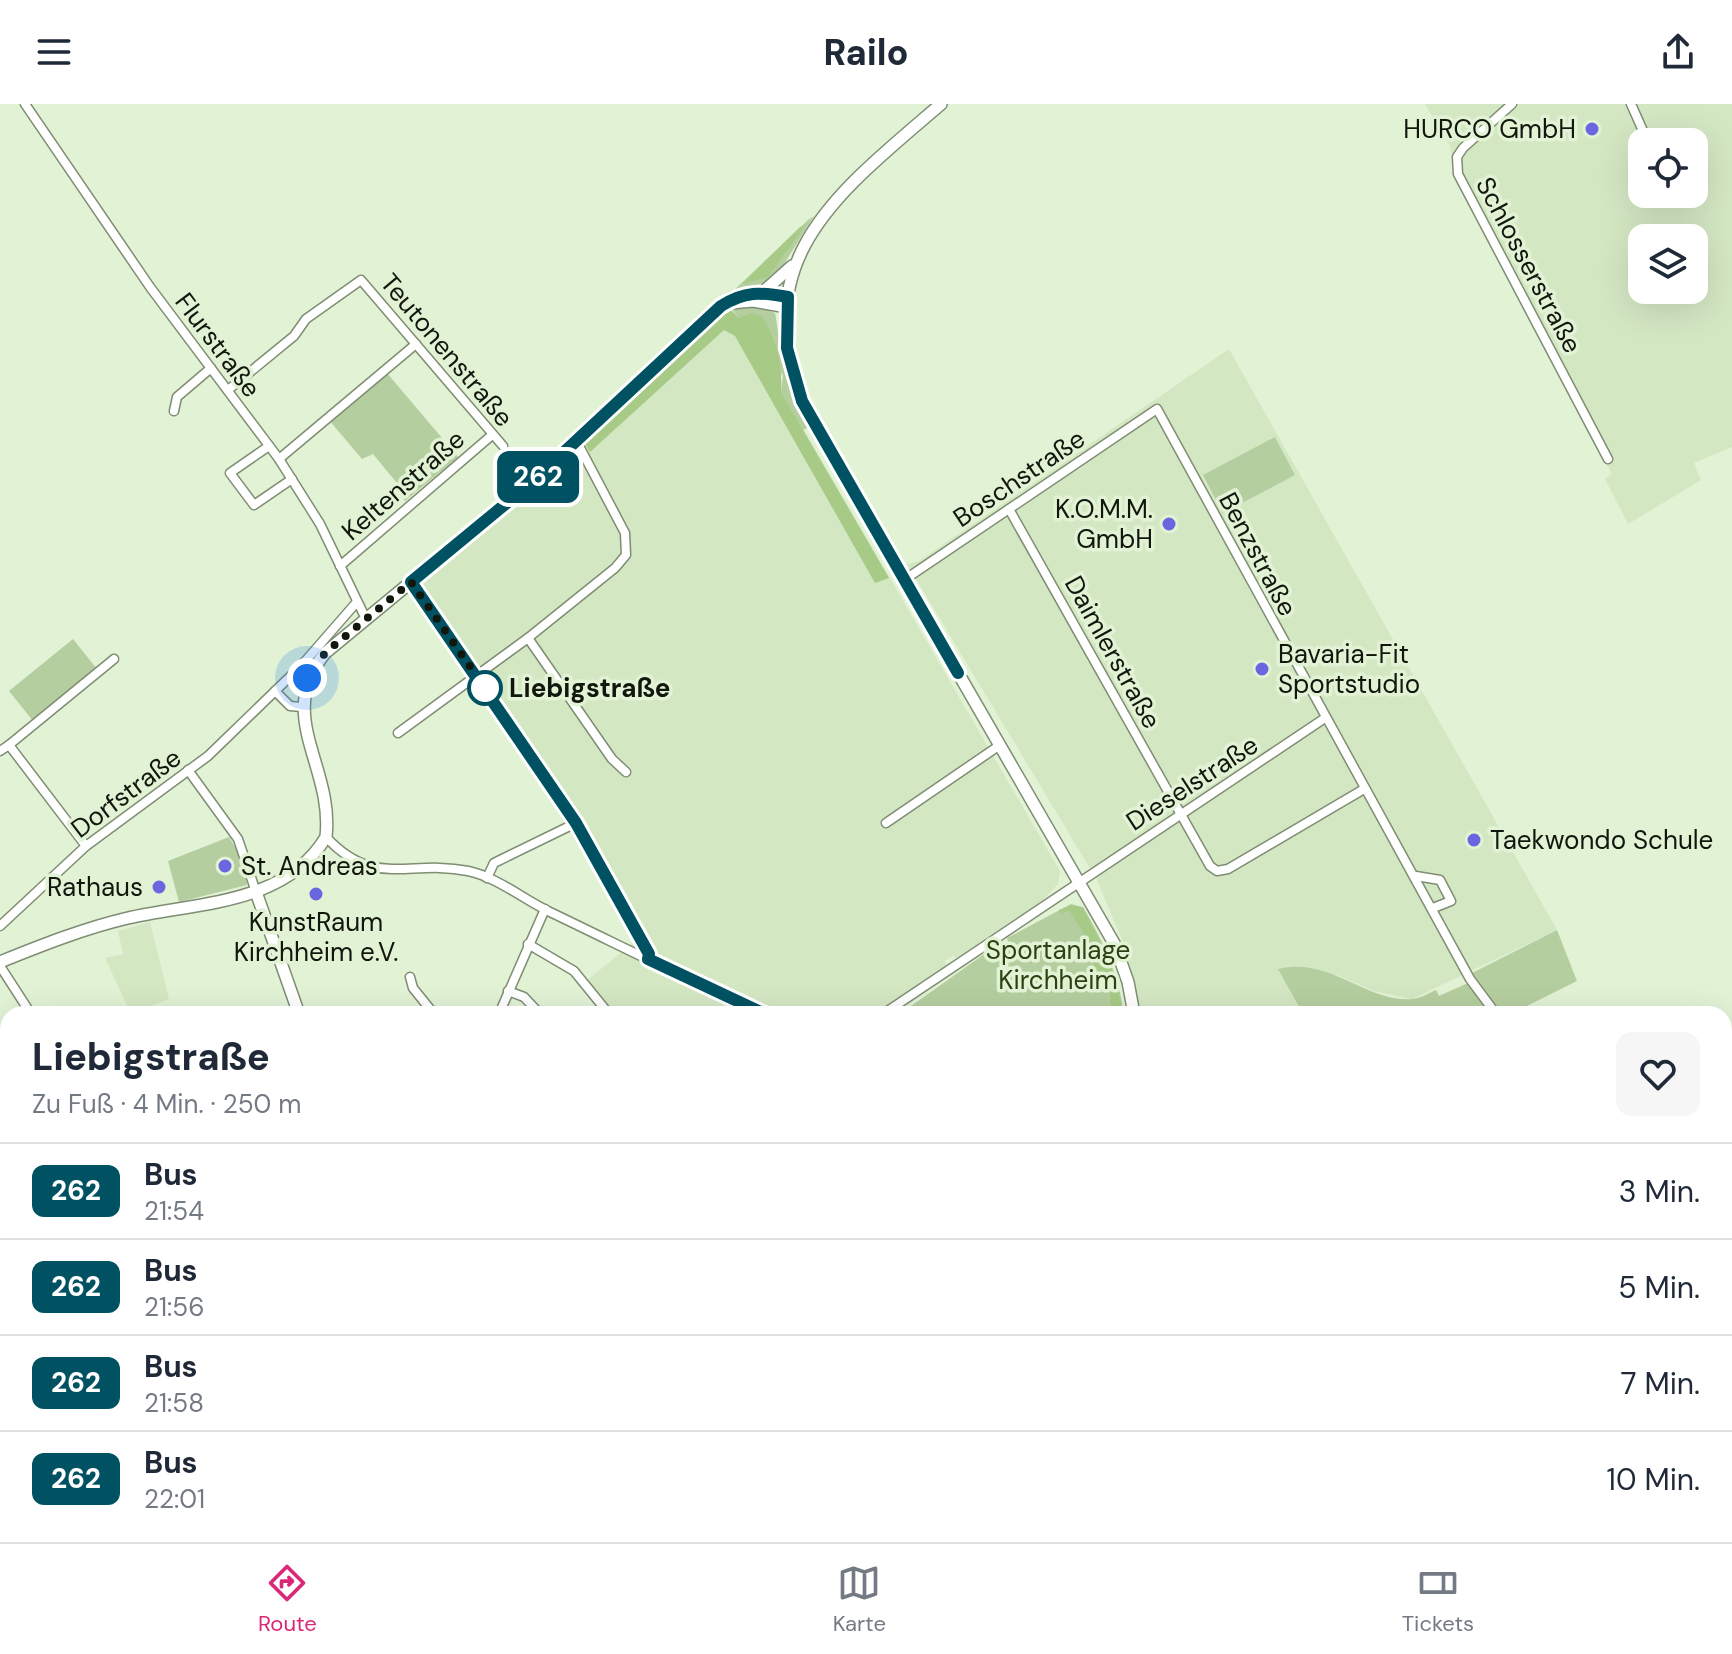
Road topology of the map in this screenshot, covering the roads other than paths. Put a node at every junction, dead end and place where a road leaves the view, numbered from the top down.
1 (25, 104) edge
2 (941, 104) edge
3 (1512, 104) edge
4 (1624, 104) edge
5 (1632, 104) edge
6 (1642, 128) edge
7 (796, 262) junction
8 (763, 292) junction
9 (788, 302) junction
10 (726, 304) junction
11 (416, 344) junction
12 (211, 368) junction
13 (228, 390) junction
14 (1157, 409) joint
15 (174, 411) dead end
16 (492, 435) junction
17 (577, 442) junction
18 (269, 446) junction
19 (503, 446) dead end
20 (279, 459) junction
21 (1608, 459) dead end
22 (292, 479) junction
23 (1009, 509) junction
24 (340, 566) junction
25 (904, 580) junction
26 (411, 582) junction
27 (356, 603) junction
28 (365, 617) junction
29 (528, 638) junction
30 (114, 659) dead end
31 (305, 669) junction
32 (476, 674) junction
33 (275, 691) junction
34 (301, 707) junction
35 (1325, 718) junction
36 (398, 733) dead end
37 (9, 745) junction
38 (1000, 745) junction
39 (0, 751) edge
40 (188, 770) junction
41 (626, 772) dead end
42 (1364, 789) junction
43 (1181, 815) junction
44 (576, 823) junction
45 (886, 823) dead end
46 (326, 837) junction
47 (86, 846) junction
48 (354, 863) junction
49 (297, 871) junction
50 (1416, 876) junction
51 (487, 878) junction
52 (1080, 880) junction
53 (256, 892) junction
54 (1433, 908) junction
55 (545, 909) junction
56 (0, 926) edge
57 (528, 944) junction
58 (648, 959) junction
59 (0, 964) edge
60 (410, 977) dead end
61 (508, 991) junction
62 (26, 1006) edge
63 (296, 1006) edge
64 (428, 1006) edge
65 (502, 1006) edge
66 (532, 1006) edge
67 (602, 1006) edge
68 (748, 1006) edge
69 (895, 1006) edge
70 (1132, 1006) edge
71 (1490, 1006) edge

1 - 12 street, Flurstraße
2 - 7 street
3 - 21 street, Schlosserstraße
4 - 5 street
5 - 6 street
7 - 8 street
7 - 9 street
8 - 9 street
8 - 10 street
9 - 10 street
9 - 25 street
10 - 17 street
11 - 13 street, Teutonenstraße
11 - 16 street, Teutonenstraße
11 - 20 street
12 - 13 street, Flurstraße
12 - 15 street
13 - 18 street, Flurstraße
14 - 23 street, Boschstraße
14 - 35 street, Benzstraße
16 - 19 street, Teutonenstraße
16 - 24 street, Keltenstraße
17 - 26 street
17 - 29 street
18 - 20 street, Flurstraße
18 - 22 street
20 - 22 street, Flurstraße
22 - 24 street, Flurstraße
23 - 25 street, Boschstraße
23 - 43 street, Daimlerstraße
24 - 27 street, Flurstraße
25 - 38 street
26 - 28 street
26 - 32 street
27 - 28 street, Flurstraße
27 - 31 street, Dorfstraße
28 - 31 street
29 - 32 street
29 - 41 street
30 - 37 street
31 - 33 street, Dorfstraße
31 - 34 street
32 - 36 street
32 - 44 street
33 - 34 street
33 - 40 street, Dorfstraße
34 - 46 street
35 - 42 street, Benzstraße
35 - 43 street, Dieselstraße
37 - 39 street
37 - 47 street
38 - 45 street
38 - 52 street
40 - 47 street, Dorfstraße
40 - 53 street
42 - 43 street, Daimlerstraße
42 - 50 street, Benzstraße
43 - 52 street, Dieselstraße
44 - 51 street
44 - 58 street
46 - 48 street
46 - 49 street
47 - 56 street, Dorfstraße
48 - 49 street
48 - 51 street
49 - 53 street
50 - 54 street, Benzstraße
50 - 54 street
51 - 55 street
52 - 69 street, Dieselstraße
52 - 70 street
53 - 59 street
53 - 63 street
54 - 71 street, Benzstraße
55 - 57 street
55 - 58 street
57 - 61 street
57 - 67 street
58 - 68 street
59 - 62 street
60 - 64 street
61 - 65 street
61 - 66 street

